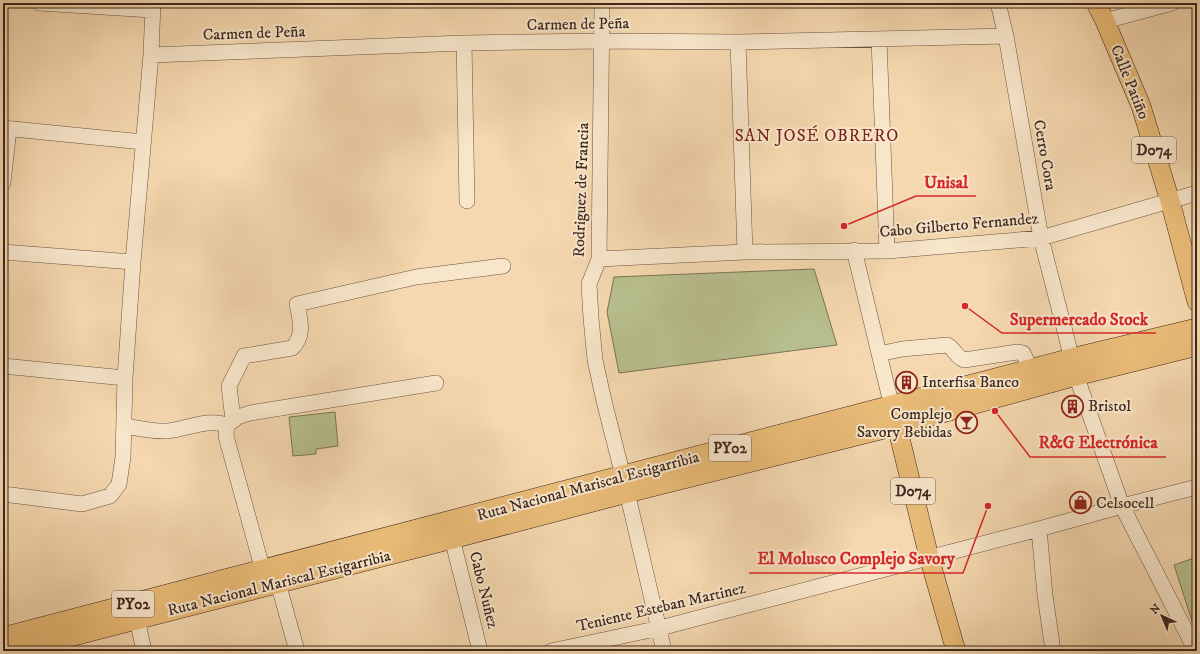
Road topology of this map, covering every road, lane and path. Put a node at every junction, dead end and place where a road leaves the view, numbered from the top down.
1 (39, 3) edge
2 (602, 3) edge
3 (998, 3) edge
4 (1096, 3) edge
5 (1172, 3) edge
6 (152, 6) edge
7 (1105, 21) junction
8 (1006, 36) junction
9 (879, 39) junction
10 (602, 41) junction
11 (738, 42) junction
12 (464, 43) junction
13 (151, 55) junction
14 (6, 128) edge
15 (143, 142) junction
16 (3, 183) edge
17 (1197, 193) edge
18 (467, 201) dead end
19 (1170, 201) junction
20 (1041, 238) junction
21 (854, 250) junction
22 (888, 251) junction
23 (3, 252) edge
24 (745, 252) junction
25 (599, 259) junction
26 (133, 262) junction
27 (503, 266) dead end
28 (1197, 302) edge
29 (1197, 329) edge
30 (1197, 345) edge
31 (879, 354) junction
32 (3, 366) edge
33 (1074, 367) junction
34 (1031, 370) junction
35 (124, 378) junction
36 (436, 383) dead end
37 (894, 416) junction
38 (230, 423) junction
39 (124, 426) junction
40 (625, 484) junction
41 (1197, 487) edge
42 (3, 494) edge
43 (1122, 506) junction
44 (1039, 529) junction
45 (452, 538) junction
46 (929, 557) junction
47 (271, 577) junction
48 (137, 619) junction
49 (660, 628) junction
50 (3, 638) edge
51 (11, 651) edge
52 (144, 651) edge
53 (297, 651) edge
54 (480, 651) edge
55 (551, 651) edge
56 (664, 651) edge
57 (956, 651) edge
58 (1053, 651) edge
59 (1196, 651) edge

1 - 6 street
2 - 10 street, Rodriguez de Francia
3 - 8 street, Cerro Cora
4 - 7 main road, Calle Patiño / D074
5 - 7 street
6 - 13 street
7 - 19 main road, Calle Patiño / D074
8 - 9 street, Carmen de Peña
8 - 20 street, Cerro Cora
9 - 11 street, Carmen de Peña
9 - 22 street
10 - 11 street, Carmen de Peña
10 - 12 street, Carmen de Peña
10 - 25 street, Rodriguez de Francia
11 - 24 street
12 - 13 street, Carmen de Peña
12 - 18 street
13 - 15 street
14 - 15 street
14 - 16 street
15 - 26 street
17 - 19 street, Cabo Gilberto Fernandez
19 - 20 street, Cabo Gilberto Fernandez
19 - 28 main road, Calle Patiño / D074
20 - 22 street, Cabo Gilberto Fernandez
20 - 33 street, Cerro Cora
21 - 22 street, Cabo Gilberto Fernandez
21 - 24 street, Cabo Gilberto Fernandez
21 - 31 street
23 - 26 street
24 - 25 street, Cabo Gilberto Fernandez
25 - 40 street, Rodriguez de Francia
26 - 35 street
27 - 38 street
29 - 33 highway, Ruta Nacional Mariscal Estigarribia / PY02
30 - 33 highway, Ruta Nacional Mariscal Estigarribia / PY02
31 - 34 street
31 - 37 street
32 - 35 street
33 - 34 highway, Ruta Nacional Mariscal Estigarribia / PY02
33 - 37 highway, Ruta Nacional Mariscal Estigarribia / PY02
33 - 43 street, Cerro Cora
34 - 37 highway, Ruta Nacional Mariscal Estigarribia / PY02
35 - 39 street
36 - 38 street
37 - 40 highway, Ruta Nacional Mariscal Estigarribia / PY02
37 - 46 main road, D074
38 - 39 street
38 - 47 street
39 - 42 street
40 - 45 highway, Ruta Nacional Mariscal Estigarribia / PY02
40 - 47 highway, Ruta Nacional Mariscal Estigarribia / PY02
40 - 49 street, Rodriguez de Francia
41 - 43 street, Teniente Esteban Martinez
43 - 44 street, Teniente Esteban Martinez
43 - 59 street, Cerro Cora
44 - 46 street, Teniente Esteban Martinez
44 - 58 street
45 - 47 highway, Ruta Nacional Mariscal Estigarribia / PY02
45 - 54 street, Cabo Nuñez
46 - 49 street, Teniente Esteban Martinez
46 - 57 main road, D074
47 - 48 highway, Ruta Nacional Mariscal Estigarribia / PY02
47 - 50 highway, Ruta Nacional Mariscal Estigarribia / PY02
47 - 53 street
48 - 51 highway, Ruta Nacional Mariscal Estigarribia / PY02
48 - 52 street
49 - 55 street, Teniente Esteban Martinez
49 - 56 street, Rodriguez de Francia

